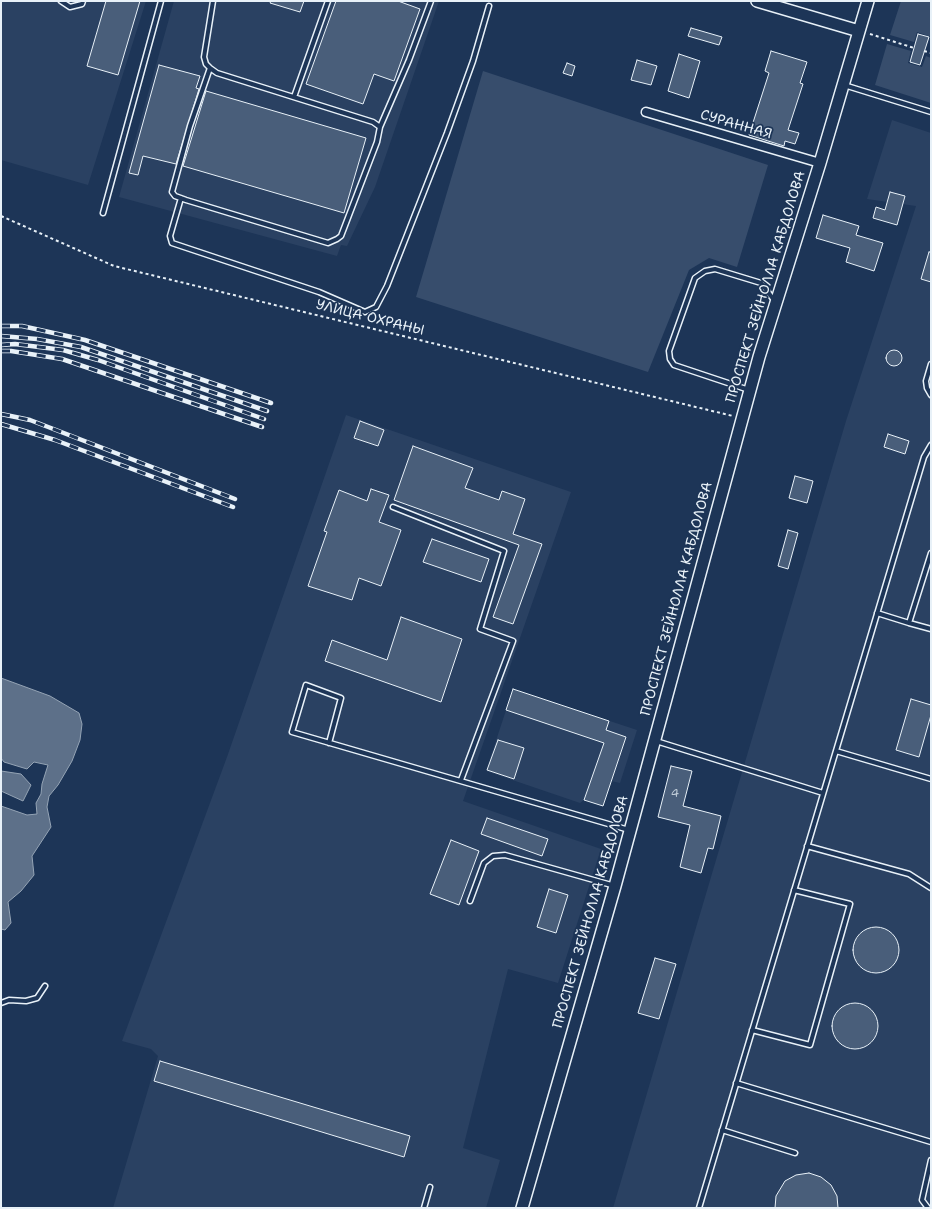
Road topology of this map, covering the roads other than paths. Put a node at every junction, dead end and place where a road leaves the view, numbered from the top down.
1 (62, 1) edge
2 (83, 1) edge
3 (161, 1) edge
4 (213, 1) edge
5 (328, 1) edge
6 (431, 1) edge
7 (756, 1) edge
8 (868, 1) edge
9 (489, 6) dead end
10 (859, 31) junction
11 (210, 68) junction
12 (843, 85) junction
13 (294, 97) junction
14 (646, 112) dead end
15 (931, 112) edge
16 (380, 127) junction
17 (820, 163) junction
18 (181, 198) junction
19 (103, 213) dead end
20 (776, 302) junction
21 (931, 364) edge
22 (750, 391) junction
23 (931, 395) edge
24 (931, 446) edge
25 (393, 507) dead end
26 (931, 553) edge
27 (877, 613) junction
28 (909, 623) junction
29 (931, 629) edge
30 (654, 740) junction
31 (329, 743) junction
32 (836, 751) junction
33 (931, 779) edge
34 (461, 780) junction
35 (823, 793) junction
36 (629, 830) junction
37 (807, 846) junction
38 (615, 886) junction
39 (931, 888) edge
40 (794, 890) junction
41 (470, 901) dead end
42 (45, 986) dead end
43 (1, 1003) edge
44 (752, 1030) junction
45 (736, 1083) junction
46 (722, 1130) junction
47 (931, 1142) edge
48 (795, 1153) dead end
49 (931, 1160) edge
50 (430, 1187) dead end
51 (424, 1208) edge
52 (522, 1208) edge
53 (699, 1208) edge
54 (928, 1208) edge

1 - 2 lane
3 - 19 lane
4 - 11 lane
5 - 13 lane
6 - 16 lane
7 - 10 main road
8 - 10 main road, ПРОСПЕКТ ЗЕЙНОЛЛА КАБДОЛОВА
9 - 18 lane
10 - 12 main road, ПРОСПЕКТ ЗЕЙНОЛЛА КАБДОЛОВА
11 - 13 lane
11 - 18 lane
12 - 15 lane
12 - 17 main road, ПРОСПЕКТ ЗЕЙНОЛЛА КАБДОЛОВА
13 - 16 lane
14 - 17 street, СУРАННАЯ
16 - 18 lane
17 - 20 main road, ПРОСПЕКТ ЗЕЙНОЛЛА КАБДОЛОВА
20 - 22 main road, ПРОСПЕКТ ЗЕЙНОЛЛА КАБДОЛОВА
20 - 22 lane
21 - 23 lane
22 - 30 main road, ПРОСПЕКТ ЗЕЙНОЛЛА КАБДОЛОВА
24 - 27 lane
25 - 34 lane
26 - 28 lane
27 - 28 lane
27 - 32 lane
28 - 29 lane
30 - 35 lane
30 - 36 main road, ПРОСПЕКТ ЗЕЙНОЛЛА КАБДОЛОВА
31 - 31 lane
31 - 34 lane
32 - 33 lane
32 - 35 lane
34 - 36 lane
35 - 37 lane
36 - 38 main road, ПРОСПЕКТ ЗЕЙНОЛЛА КАБДОЛОВА
37 - 39 lane
37 - 40 lane
38 - 41 lane
38 - 52 main road, ПРОСПЕКТ ЗЕЙНОЛЛА КАБДОЛОВА
40 - 44 lane
40 - 44 lane
42 - 43 lane
44 - 45 lane
45 - 46 lane
45 - 47 lane
46 - 48 lane
46 - 53 lane
49 - 54 lane
50 - 51 lane

